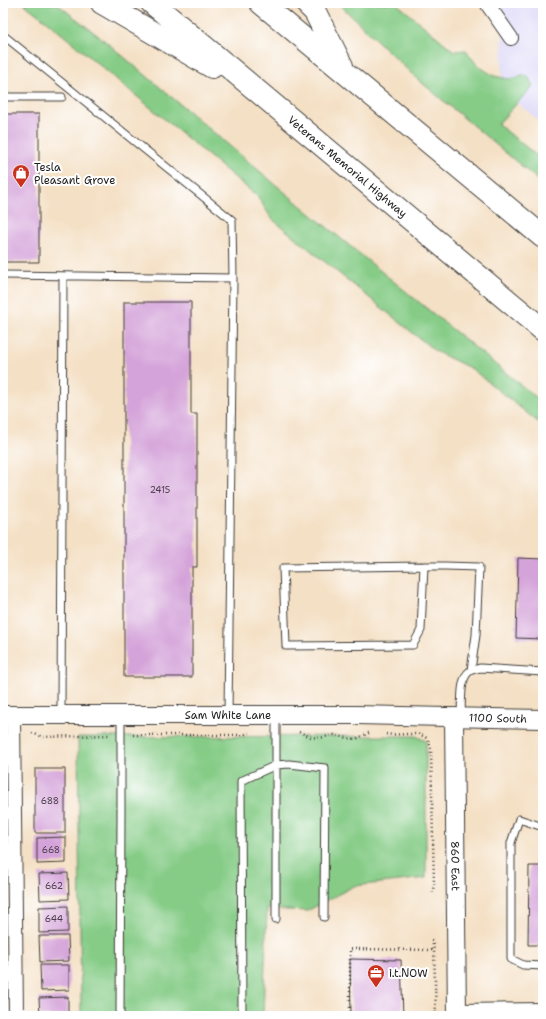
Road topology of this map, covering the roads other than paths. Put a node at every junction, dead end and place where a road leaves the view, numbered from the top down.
1 (102, 3) edge
2 (152, 3) edge
3 (261, 3) edge
4 (306, 3) edge
5 (488, 3) edge
6 (3, 34) edge
7 (511, 38) dead end
8 (347, 74) junction
9 (3, 97) edge
10 (62, 97) dead end
11 (265, 98) junction
12 (543, 237) edge
13 (3, 276) edge
14 (63, 276) junction
15 (233, 278) junction
16 (543, 330) edge
17 (424, 566) junction
18 (471, 670) junction
19 (543, 672) edge
20 (228, 715) junction
21 (276, 715) junction
22 (8, 716) edge
23 (60, 716) junction
24 (121, 716) junction
25 (458, 717) junction
26 (543, 719) edge
27 (276, 765) junction
28 (543, 827) edge
29 (9, 833) edge
30 (324, 917) dead end
31 (276, 919) dead end
32 (543, 966) edge
33 (543, 1010) edge
34 (457, 1014) edge
35 (16, 1016) edge
36 (120, 1016) edge
37 (242, 1016) edge

1 - 11 highway
2 - 11 highway, Veterans Memorial Highway
3 - 8 highway
4 - 8 highway
5 - 7 street
6 - 15 lane
8 - 12 highway
9 - 10 lane
11 - 16 highway, Veterans Memorial Highway
13 - 14 lane
14 - 15 lane
14 - 23 lane
15 - 20 lane
17 - 17 lane
17 - 18 lane
18 - 19 lane
18 - 25 lane
20 - 21 street, Sam White Lane
20 - 24 street, Sam White Lane
21 - 25 street, Sam White Lane
21 - 27 lane
22 - 23 street, Sam White Lane
22 - 29 street
23 - 24 street, Sam White Lane
24 - 36 lane
25 - 26 street, 1100 South
25 - 34 street, 860 East
27 - 30 lane
27 - 31 lane
27 - 37 lane
28 - 32 lane
29 - 35 street
33 - 34 street

